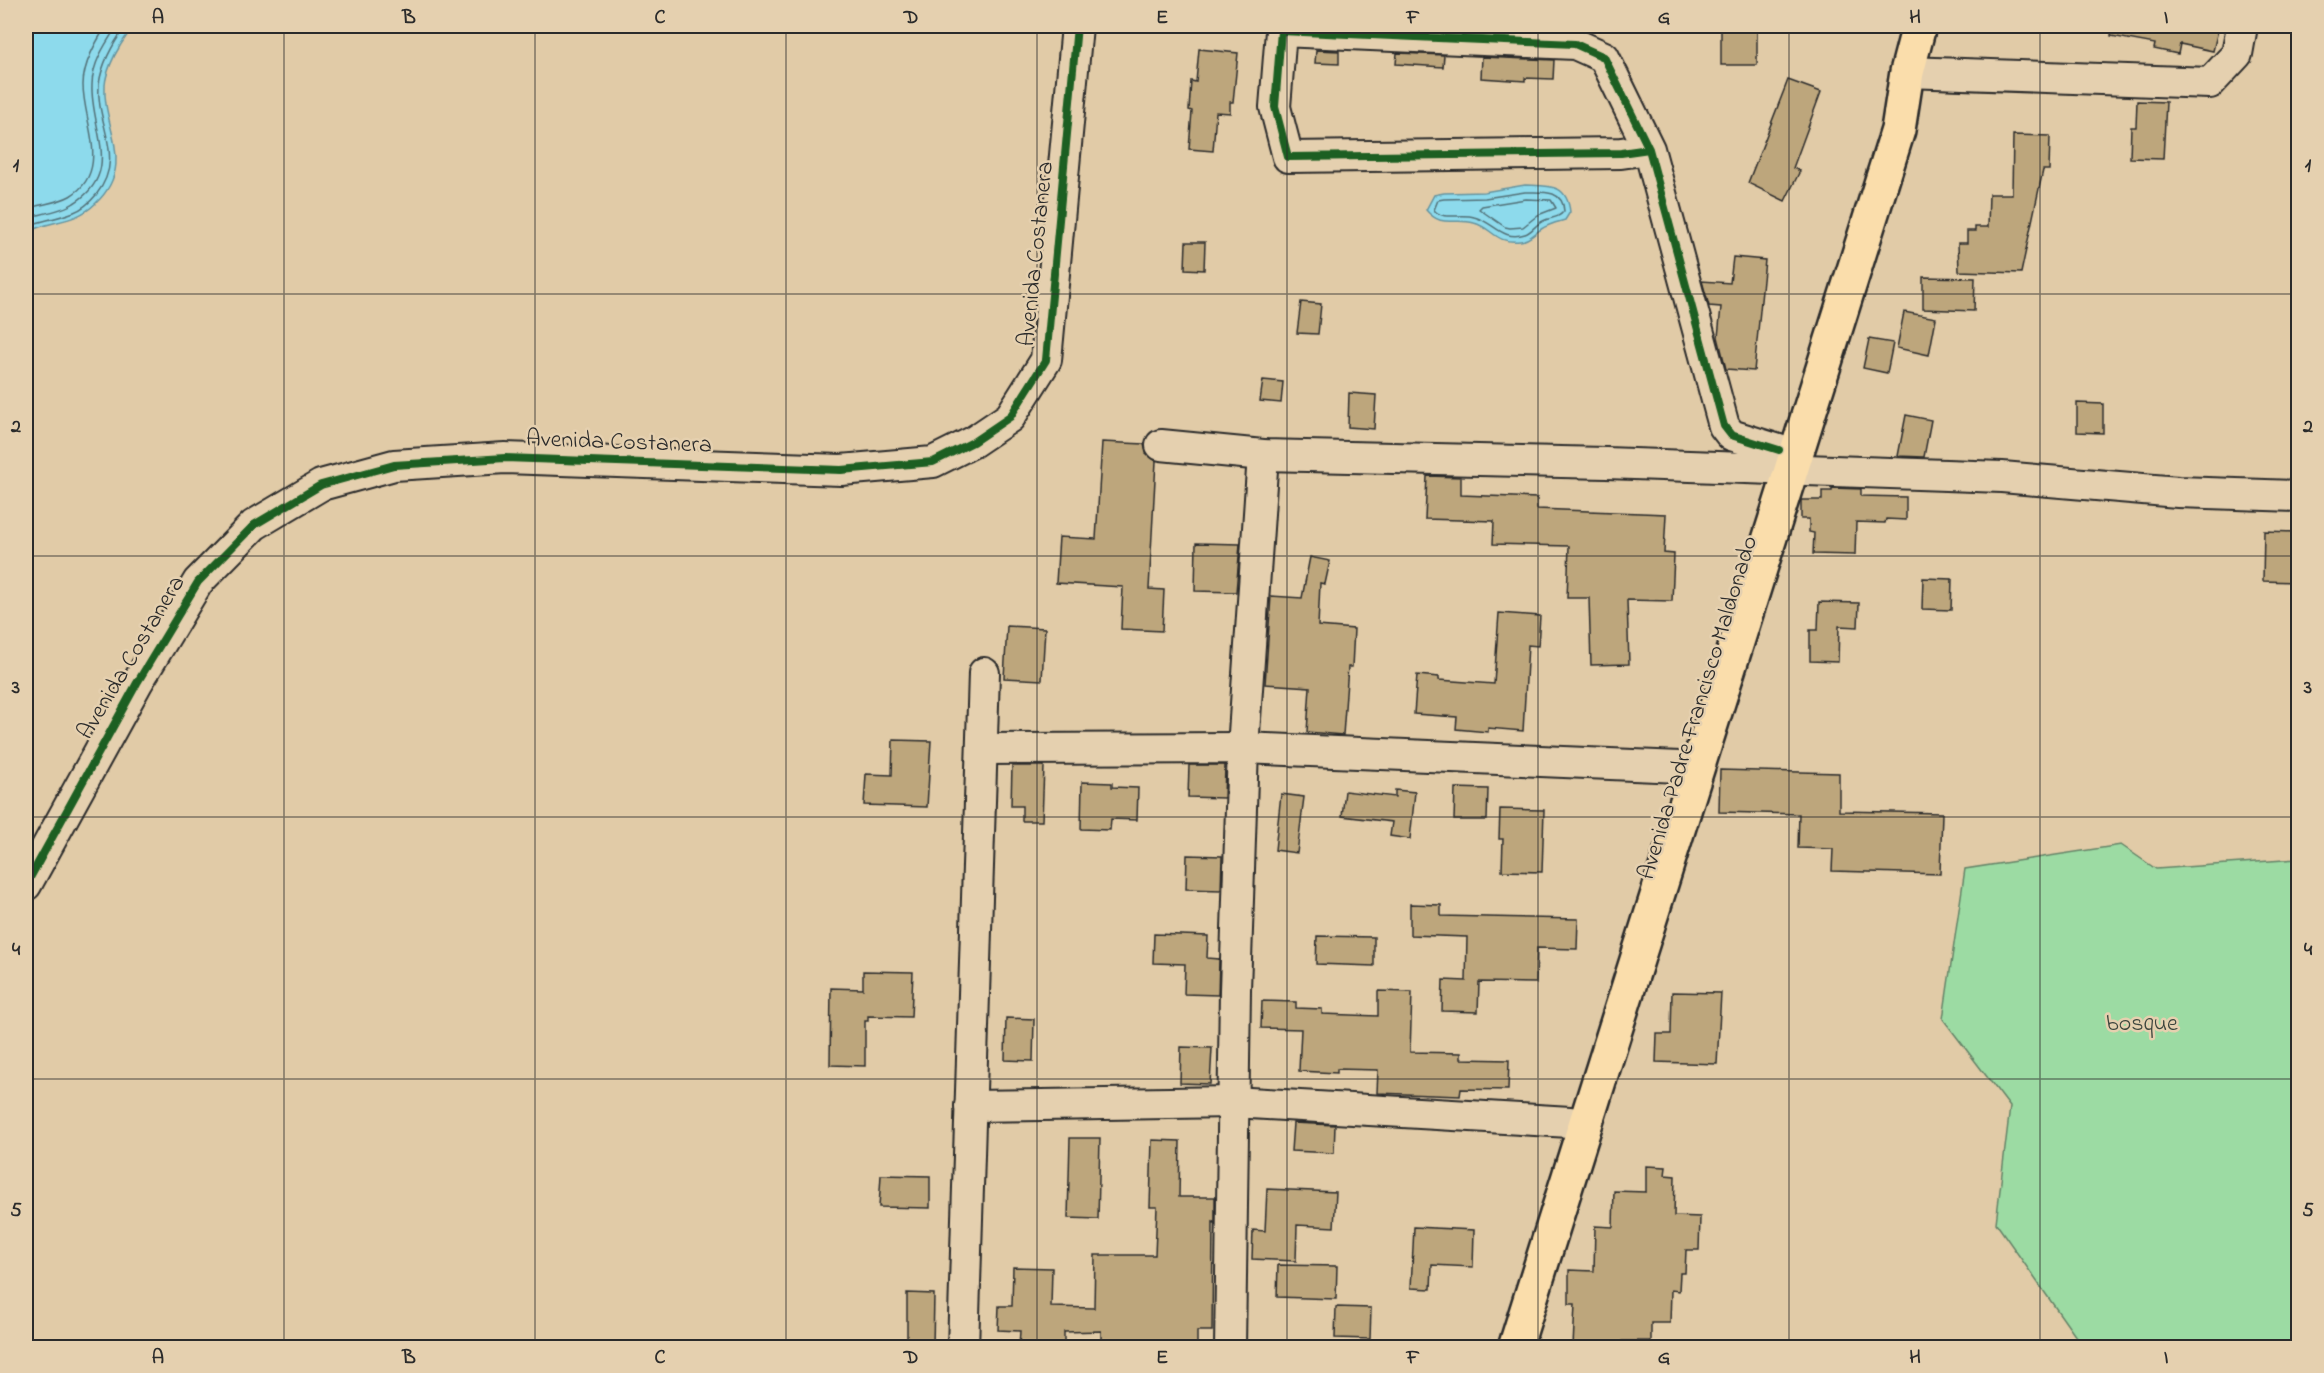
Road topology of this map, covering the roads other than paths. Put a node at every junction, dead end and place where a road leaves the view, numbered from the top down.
1 (1077, 26) edge
2 (1919, 26) edge
3 (2242, 26) edge
4 (1907, 72) junction
5 (1649, 149) junction
6 (1161, 445) dead end
7 (1263, 455) junction
8 (1780, 464) junction
9 (2298, 496) edge
10 (984, 673) dead end
11 (1243, 748) junction
12 (982, 749) junction
13 (1680, 767) junction
14 (26, 885) edge
15 (1233, 1101) junction
16 (970, 1106) junction
17 (1570, 1122) junction
18 (963, 1347) edge
19 (1230, 1347) edge
20 (1498, 1347) edge
21 (1515, 1347) edge

1 - 14 street, Avenida Costanera
2 - 4 main road, Avenida Padre Francisco Maldonado
3 - 4 street
4 - 8 main road, Avenida Padre Francisco Maldonado
5 - 5 street
5 - 8 street
6 - 7 street
7 - 8 street
7 - 11 street
8 - 9 street
8 - 13 main road, Avenida Padre Francisco Maldonado
8 - 21 main road, Avenida Padre Francisco Maldonado
10 - 12 street
11 - 12 street
11 - 13 street
11 - 15 street
12 - 16 street
13 - 17 main road, Avenida Padre Francisco Maldonado
15 - 16 street
15 - 17 street
15 - 19 street
16 - 18 street
17 - 20 main road, Avenida Padre Francisco Maldonado

